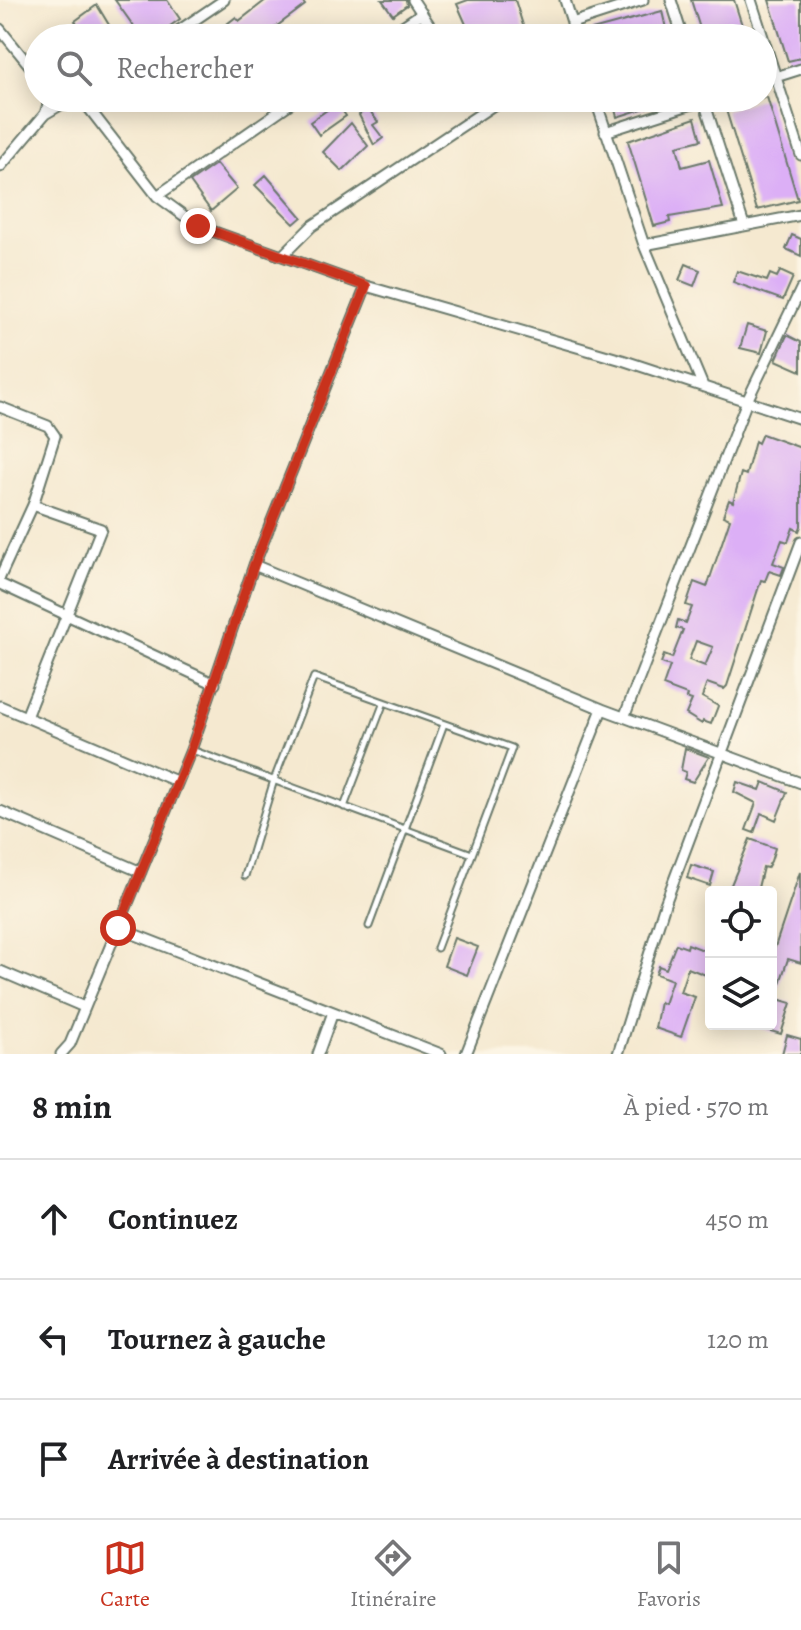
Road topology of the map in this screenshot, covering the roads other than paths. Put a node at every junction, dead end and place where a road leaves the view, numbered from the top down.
1 (224, 0) edge
2 (413, 0) edge
3 (565, 0) edge
4 (643, 0) edge
5 (671, 0) edge
6 (751, 0) edge
7 (422, 13) junction
8 (572, 23) joint
9 (189, 24) edge
10 (406, 24) edge
11 (429, 24) edge
12 (679, 24) edge
13 (759, 24) edge
14 (0, 29) edge
15 (24, 59) edge
16 (801, 69) edge
17 (777, 77) edge
18 (777, 80) edge
19 (49, 112) edge
20 (84, 112) edge
21 (278, 112) edge
22 (482, 112) edge
23 (599, 112) edge
24 (666, 112) edge
25 (710, 112) edge
26 (45, 114) joint
27 (605, 132) junction
28 (801, 155) edge
29 (0, 167) edge
30 (157, 196) junction
31 (801, 215) edge
32 (744, 225) junction
33 (644, 245) junction
34 (282, 256) junction
35 (366, 286) junction
36 (801, 289) edge
37 (703, 386) junction
38 (747, 401) junction
39 (0, 407) edge
40 (801, 419) edge
41 (33, 505) junction
42 (801, 542) edge
43 (254, 565) junction
44 (0, 577) edge
45 (0, 584) edge
46 (67, 614) junction
47 (215, 684) junction
48 (384, 702) junction
49 (0, 706) edge
50 (602, 709) junction
51 (625, 715) junction
52 (26, 717) junction
53 (444, 724) junction
54 (191, 750) junction
55 (721, 752) junction
56 (274, 780) junction
57 (176, 781) junction
58 (801, 783) edge
59 (344, 807) junction
60 (0, 811) edge
61 (405, 829) junction
62 (472, 854) junction
63 (141, 872) junction
64 (245, 876) dead end
65 (369, 926) dead end
66 (118, 928) junction
67 (437, 948) dead end
68 (0, 971) edge
69 (84, 1007) junction
70 (332, 1015) junction
71 (61, 1054) edge
72 (318, 1054) edge
73 (441, 1054) edge
74 (466, 1054) edge
75 (618, 1054) edge

1 - 9 street
2 - 7 street
3 - 8 street
4 - 8 street
5 - 12 street
6 - 13 street
7 - 10 street
7 - 11 street
14 - 15 street
16 - 17 street
18 - 28 street
19 - 26 street
20 - 30 street
21 - 30 street
22 - 34 street
23 - 27 street
24 - 27 street
25 - 32 street
26 - 29 street
27 - 33 street
30 - 34 street
31 - 32 street
32 - 33 street
33 - 37 street
34 - 35 street
35 - 37 street
35 - 43 street
36 - 38 street
37 - 38 street
38 - 40 street
38 - 51 street
39 - 41 street
41 - 44 street
41 - 46 street
42 - 55 street
43 - 47 street
43 - 50 street
45 - 46 street
46 - 47 street
46 - 52 street
47 - 54 street
48 - 53 lane
48 - 56 lane
48 - 59 lane
49 - 52 street
50 - 51 street
50 - 74 street
51 - 55 street
52 - 57 street
53 - 61 lane
53 - 62 lane
54 - 56 lane
54 - 57 street
55 - 58 street
55 - 75 street
56 - 59 lane
56 - 64 lane
57 - 63 street
59 - 61 lane
60 - 63 street
61 - 62 lane
61 - 65 lane
62 - 67 lane
63 - 66 street
66 - 69 street
66 - 70 street
68 - 69 street
69 - 71 street
70 - 72 street
70 - 73 street

